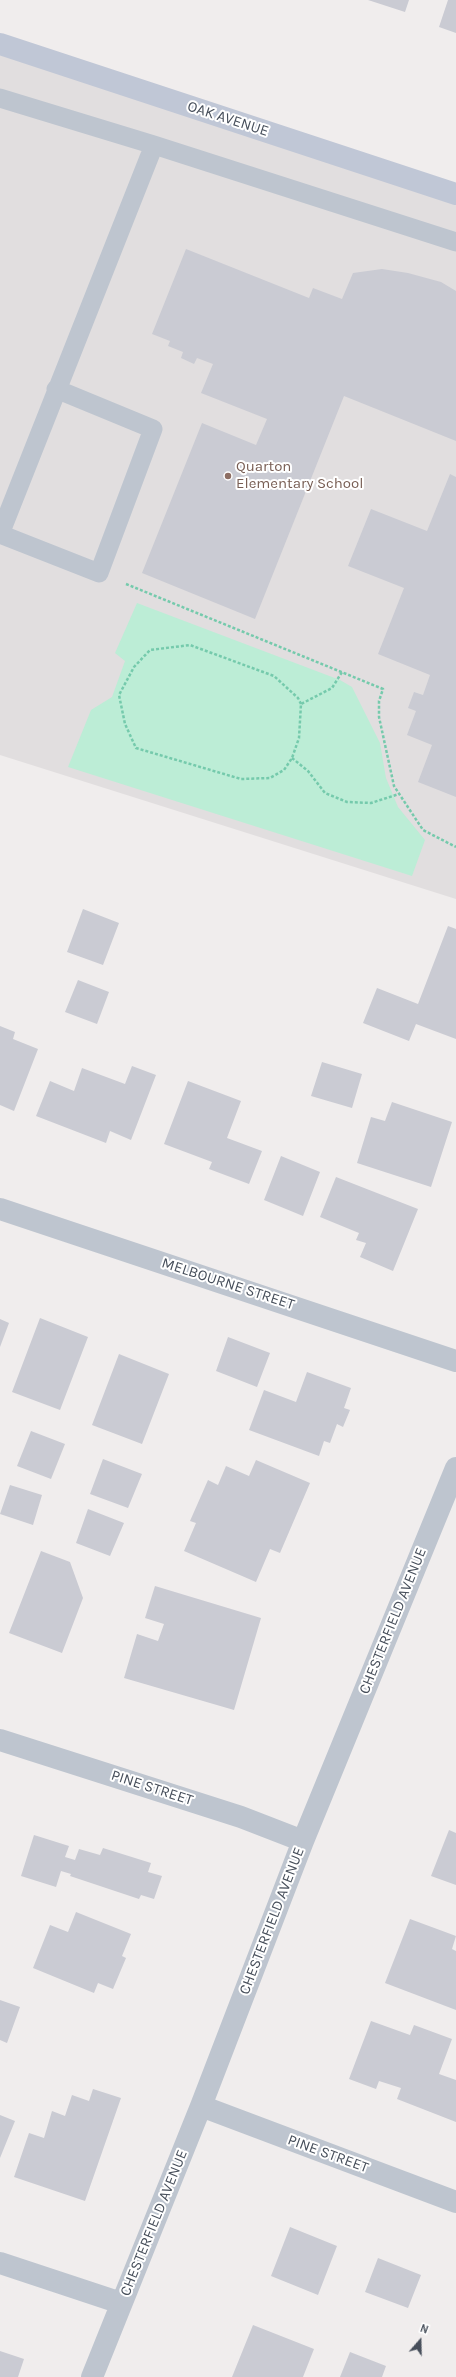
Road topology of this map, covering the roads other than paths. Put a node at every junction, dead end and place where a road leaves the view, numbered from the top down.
1 (0, 44) edge
2 (0, 98) edge
3 (154, 144) junction
4 (456, 194) edge
5 (456, 242) edge
6 (56, 390) junction
7 (0, 534) edge
8 (0, 1209) edge
9 (456, 1361) edge
10 (456, 1468) edge
11 (0, 1740) edge
12 (303, 1841) junction
13 (201, 2106) junction
14 (456, 2202) edge
15 (0, 2262) edge
16 (121, 2303) junction
17 (92, 2377) edge

1 - 4 street, OAK AVENUE
2 - 3 lane
3 - 5 lane
3 - 6 lane
6 - 7 lane
6 - 7 lane
8 - 9 street, MELBOURNE STREET
10 - 12 street, CHESTERFIELD AVENUE
11 - 12 street, PINE STREET
12 - 13 street, CHESTERFIELD AVENUE
13 - 14 street, PINE STREET
13 - 16 street, CHESTERFIELD AVENUE
15 - 16 street
16 - 17 street, CHESTERFIELD AVENUE

